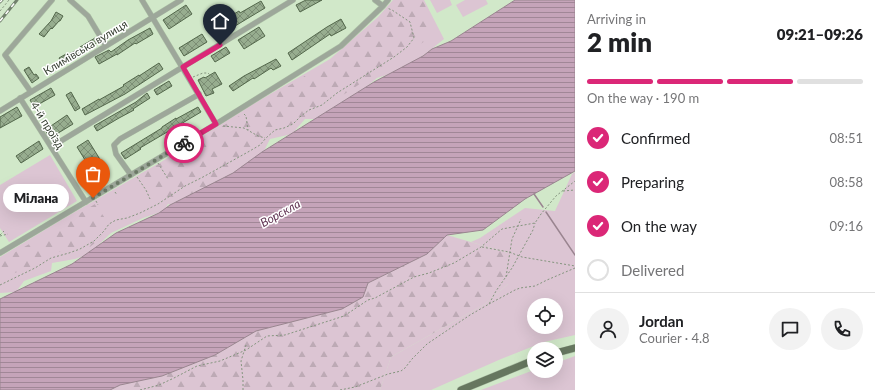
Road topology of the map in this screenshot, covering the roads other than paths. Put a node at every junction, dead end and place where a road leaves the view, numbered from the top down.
1 (52, 0) edge
2 (70, 0) edge
3 (142, 0) edge
4 (181, 0) edge
5 (293, 0) edge
6 (375, 0) edge
7 (388, 0) edge
8 (383, 6) junction
9 (153, 18) junction
10 (106, 46) junction
11 (183, 67) junction
12 (31, 92) junction
13 (199, 94) junction
14 (20, 98) junction
15 (0, 111) edge
16 (216, 124) junction
17 (51, 147) junction
18 (133, 175) junction
19 (86, 202) junction
20 (0, 253) edge
21 (575, 348) edge
22 (563, 351) edge
23 (527, 363) edge
24 (461, 390) edge

1 - 12 street
2 - 10 street
3 - 9 street
4 - 9 street, Климівська вулиця
5 - 11 street
6 - 8 street
7 - 8 street
8 - 16 street
9 - 10 street, Климівська вулиця
9 - 11 street
10 - 12 street, Климівська вулиця
11 - 13 street
11 - 17 street
12 - 14 street, Климівська вулиця
13 - 16 street
13 - 18 street
14 - 15 street, Климівська вулиця
14 - 17 street, 4-й проїзд
16 - 18 street
17 - 19 street, 4-й проїзд
18 - 19 street
19 - 20 street
21 - 22 main road
23 - 24 main road

